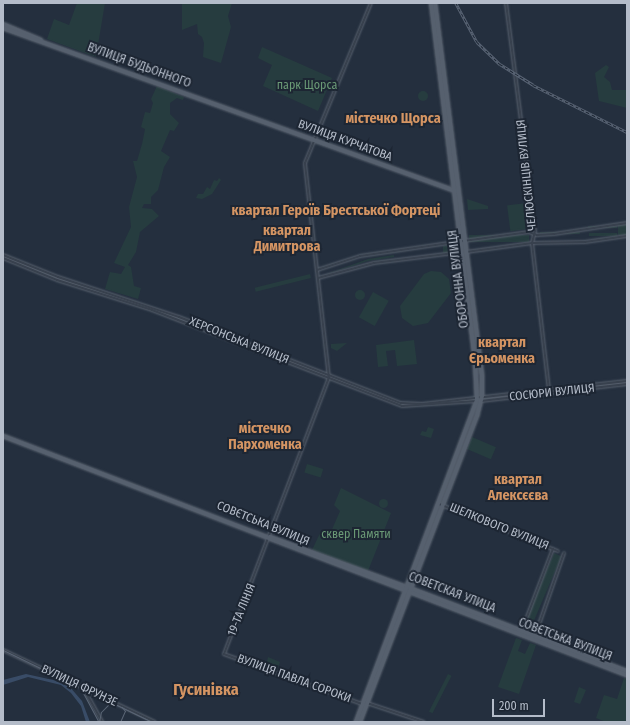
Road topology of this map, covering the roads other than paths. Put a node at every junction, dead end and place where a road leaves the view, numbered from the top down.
1 (371, 3) edge
2 (431, 3) edge
3 (435, 3) edge
4 (506, 3) edge
5 (3, 24) edge
6 (3, 28) edge
7 (42, 41) junction
8 (230, 110) joint
9 (314, 140) junction
10 (454, 190) junction
11 (458, 192) junction
12 (627, 223) edge
13 (534, 234) junction
14 (627, 236) edge
15 (460, 241) junction
16 (465, 241) junction
17 (532, 243) junction
18 (464, 252) junction
19 (3, 255) edge
20 (3, 258) edge
21 (317, 270) junction
22 (318, 278) junction
23 (328, 378) junction
24 (627, 381) edge
25 (627, 384) edge
26 (549, 390) junction
27 (550, 394) junction
28 (479, 399) junction
29 (3, 436) edge
30 (441, 504) junction
31 (270, 537) junction
32 (553, 549) junction
33 (558, 551) dead end
34 (564, 553) dead end
35 (408, 589) junction
36 (521, 632) junction
37 (535, 638) junction
38 (3, 650) edge
39 (224, 654) joint
40 (627, 671) edge
41 (627, 675) edge
42 (84, 688) junction
43 (365, 703) junction
44 (102, 722) edge
45 (155, 722) edge
46 (356, 722) edge
47 (360, 722) edge
48 (424, 722) edge

1 - 9 street
2 - 10 main road, ОБОРОННА ВУЛИЦЯ
3 - 11 main road, ОБОРОННА ВУЛИЦЯ
4 - 13 street, ЧЕЛЮСКІНЦІВ ВУЛИЦЯ
5 - 7 main road, ВУЛИЦЯ БУДЬОННОГО
6 - 7 main road, ВУЛИЦЯ БУДЬОННОГО
7 - 8 main road, ВУЛИЦЯ БУДЬОННОГО
8 - 9 main road, ВУЛИЦЯ КУРЧАТОВА
9 - 10 main road, ВУЛИЦЯ КУРЧАТОВА
9 - 21 street
10 - 11 main road, ВУЛИЦЯ КУРЧАТОВА
10 - 15 main road, ОБОРОННА ВУЛИЦЯ
11 - 16 main road, ОБОРОННА ВУЛИЦЯ
12 - 13 street
13 - 16 street
13 - 17 street, ЧЕЛЮСКІНЦІВ ВУЛИЦЯ
14 - 17 street
15 - 16 street
15 - 18 main road, ОБОРОННА ВУЛИЦЯ
15 - 21 street
16 - 18 main road, ОБОРОННА ВУЛИЦЯ
17 - 18 street
17 - 26 street, ЧЕЛЮСКІНЦІВ ВУЛИЦЯ
18 - 22 street
18 - 28 main road, ОБОРОННА ВУЛИЦЯ
19 - 23 street, ХЕРСОНСЬКА ВУЛИЦЯ
20 - 23 street, ХЕРСОНСЬКА ВУЛИЦЯ
21 - 22 street
22 - 23 street
23 - 28 street, ХЕРСОНСЬКА ВУЛИЦЯ
23 - 31 street, 19-ТА ЛІНІЯ
24 - 26 street, СОСЮРИ ВУЛИЦЯ
25 - 27 street, СОСЮРИ ВУЛИЦЯ
26 - 27 street, ЧЕЛЮСКІНЦІВ ВУЛИЦЯ
26 - 28 street, СОСЮРИ ВУЛИЦЯ
27 - 28 street, СОСЮРИ ВУЛИЦЯ
28 - 30 main road, ОБОРОННА ВУЛИЦЯ
29 - 31 main road, СОВЄТСЬКА ВУЛИЦЯ
30 - 32 street, ШЕЛКОВОГО ВУЛИЦЯ
30 - 35 main road, ОБОРОННА ВУЛИЦЯ
31 - 35 main road, СОВЄТСЬКА ВУЛИЦЯ
31 - 39 street, 19-ТА ЛІНІЯ
32 - 33 street, ШЕЛКОВОГО ВУЛИЦЯ
32 - 36 street
34 - 37 street
35 - 36 main road, СОВЕТСКАЯ УЛИЦА
35 - 43 main road, ОБОРОННА ВУЛИЦЯ
36 - 37 main road, СОВЕТСКАЯ УЛИЦА
37 - 40 main road, СОВЕТСКАЯ УЛИЦА
37 - 41 main road, СОВЄТСЬКА ВУЛИЦЯ
38 - 42 street, ВУЛИЦЯ ФРУНЗЕ
39 - 43 street, ВУЛИЦЯ ПАВЛА СОРОКИ
42 - 44 street
42 - 45 street, ВУЛИЦЯ ФРУНЗЕ
43 - 46 main road
43 - 47 main road
43 - 48 street, ВУЛИЦЯ ПАВЛА СОРОКИ

